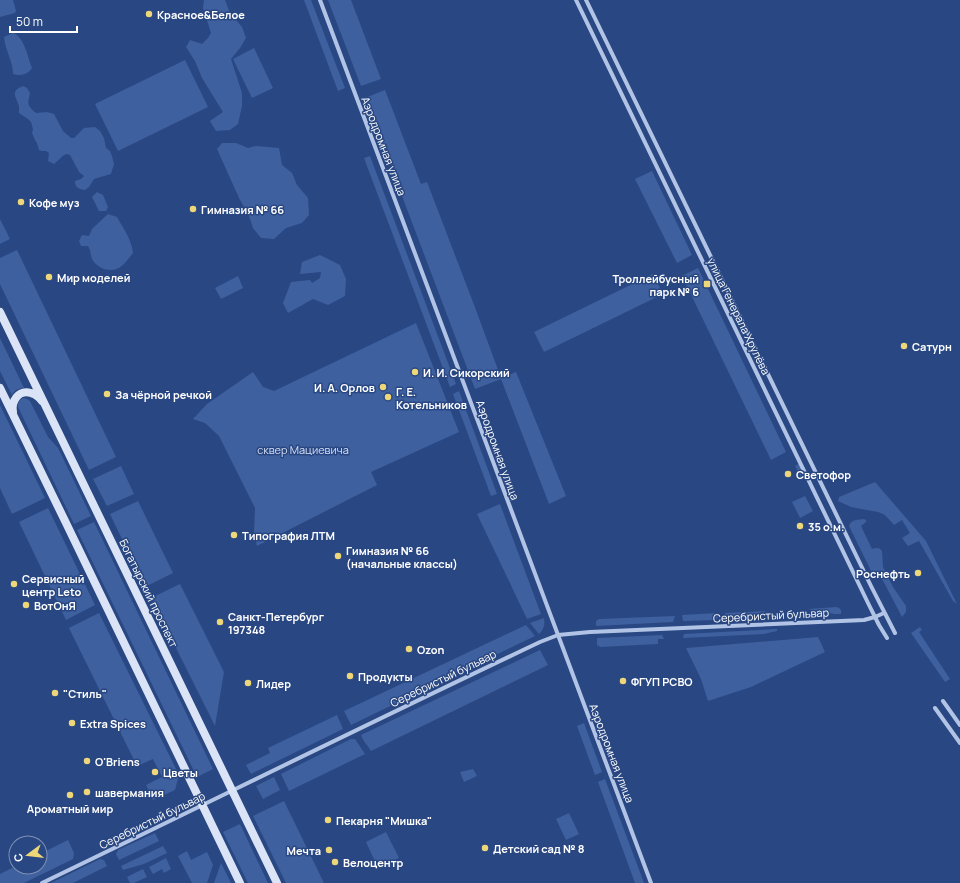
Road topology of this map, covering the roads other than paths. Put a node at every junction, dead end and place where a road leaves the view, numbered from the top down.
1 (320, 0) edge
2 (576, 0) edge
3 (586, 0) edge
4 (0, 312) edge
5 (0, 388) edge
6 (45, 404) junction
7 (15, 419) junction
8 (884, 613) junction
9 (875, 617) junction
10 (895, 633) dead end
11 (558, 635) junction
12 (887, 638) dead end
13 (943, 701) dead end
14 (935, 708) dead end
15 (960, 725) edge
16 (960, 743) edge
17 (233, 791) junction
18 (203, 805) junction
19 (42, 883) edge
20 (240, 883) edge
21 (278, 883) edge
22 (651, 883) edge

1 - 11 street, Аэродромная улица
2 - 9 street, улица Генерала Хрулёва
3 - 8 street, улица Генерала Хрулёва
4 - 6 main road, Богатырский проспект
5 - 7 main road
6 - 7 main road
6 - 17 main road, Богатырский проспект
7 - 18 main road
8 - 9 street, Серебристый бульвар
8 - 10 street, улица Генерала Хрулёва
9 - 11 street, Серебристый бульвар
9 - 12 street, улица Генерала Хрулёва
11 - 17 street, Серебристый бульвар
11 - 22 street, Аэродромная улица
13 - 15 street
14 - 16 street
17 - 18 street, Серебристый бульвар
17 - 21 main road, Богатырский проспект
18 - 19 street, Серебристый бульвар
18 - 20 main road

